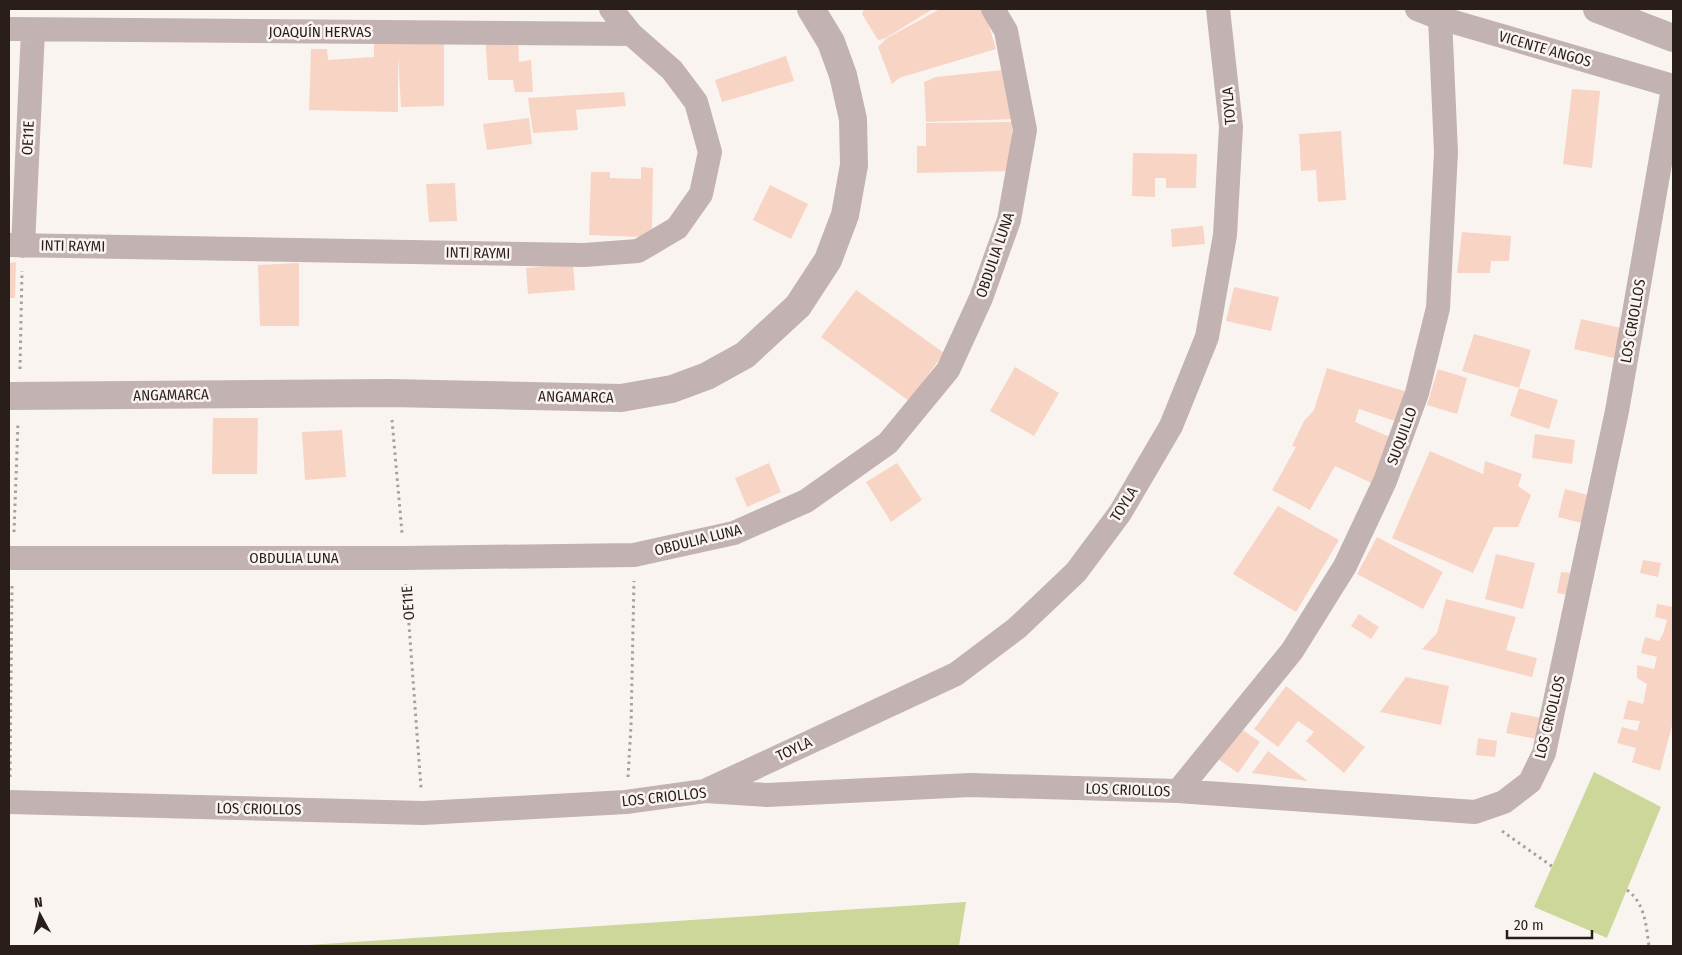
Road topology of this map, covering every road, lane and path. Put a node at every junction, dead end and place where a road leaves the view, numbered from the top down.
1 (610, 9) edge
2 (812, 9) edge
3 (993, 9) edge
4 (1218, 9) edge
5 (1417, 9) edge
6 (1598, 9) edge
7 (1440, 18) junction
8 (9, 29) edge
9 (33, 31) junction
10 (631, 34) junction
11 (1673, 38) edge
12 (1673, 88) edge
13 (16, 245) edge
14 (20, 365) dead end
15 (390, 392) junction
16 (14, 396) edge
17 (634, 555) junction
18 (11, 558) edge
19 (404, 558) junction
20 (705, 791) junction
21 (1178, 791) junction
22 (10, 802) edge
23 (626, 802) junction
24 (1475, 812) junction
25 (423, 813) junction
26 (1552, 867) dead end
27 (1627, 890) dead end
28 (1649, 946) edge

1 - 10 street, INTI RAYMI
2 - 15 street, ANGAMARCA
3 - 17 street, OBDULIA LUNA
4 - 20 street, TOYLA
5 - 7 street, VICENTE ANGOS
6 - 11 street
7 - 12 street, VICENTE ANGOS
7 - 21 street, SUQUILLO
8 - 9 street, JOAQUÍN HERVAS
9 - 10 street, JOAQUÍN HERVAS
9 - 13 street, OE11E
10 - 13 street, INTI RAYMI
12 - 24 street, LOS CRIOLLOS
13 - 14 path
15 - 16 street, ANGAMARCA
15 - 19 path, OE11E
16 - 18 path
17 - 19 street, OBDULIA LUNA
17 - 23 path
18 - 19 street, OBDULIA LUNA
18 - 22 path
19 - 25 path, OE11E
20 - 21 street, LOS CRIOLLOS
20 - 23 street, LOS CRIOLLOS
21 - 24 street, LOS CRIOLLOS
22 - 25 street, LOS CRIOLLOS
23 - 25 street, LOS CRIOLLOS
24 - 26 path
27 - 28 path

